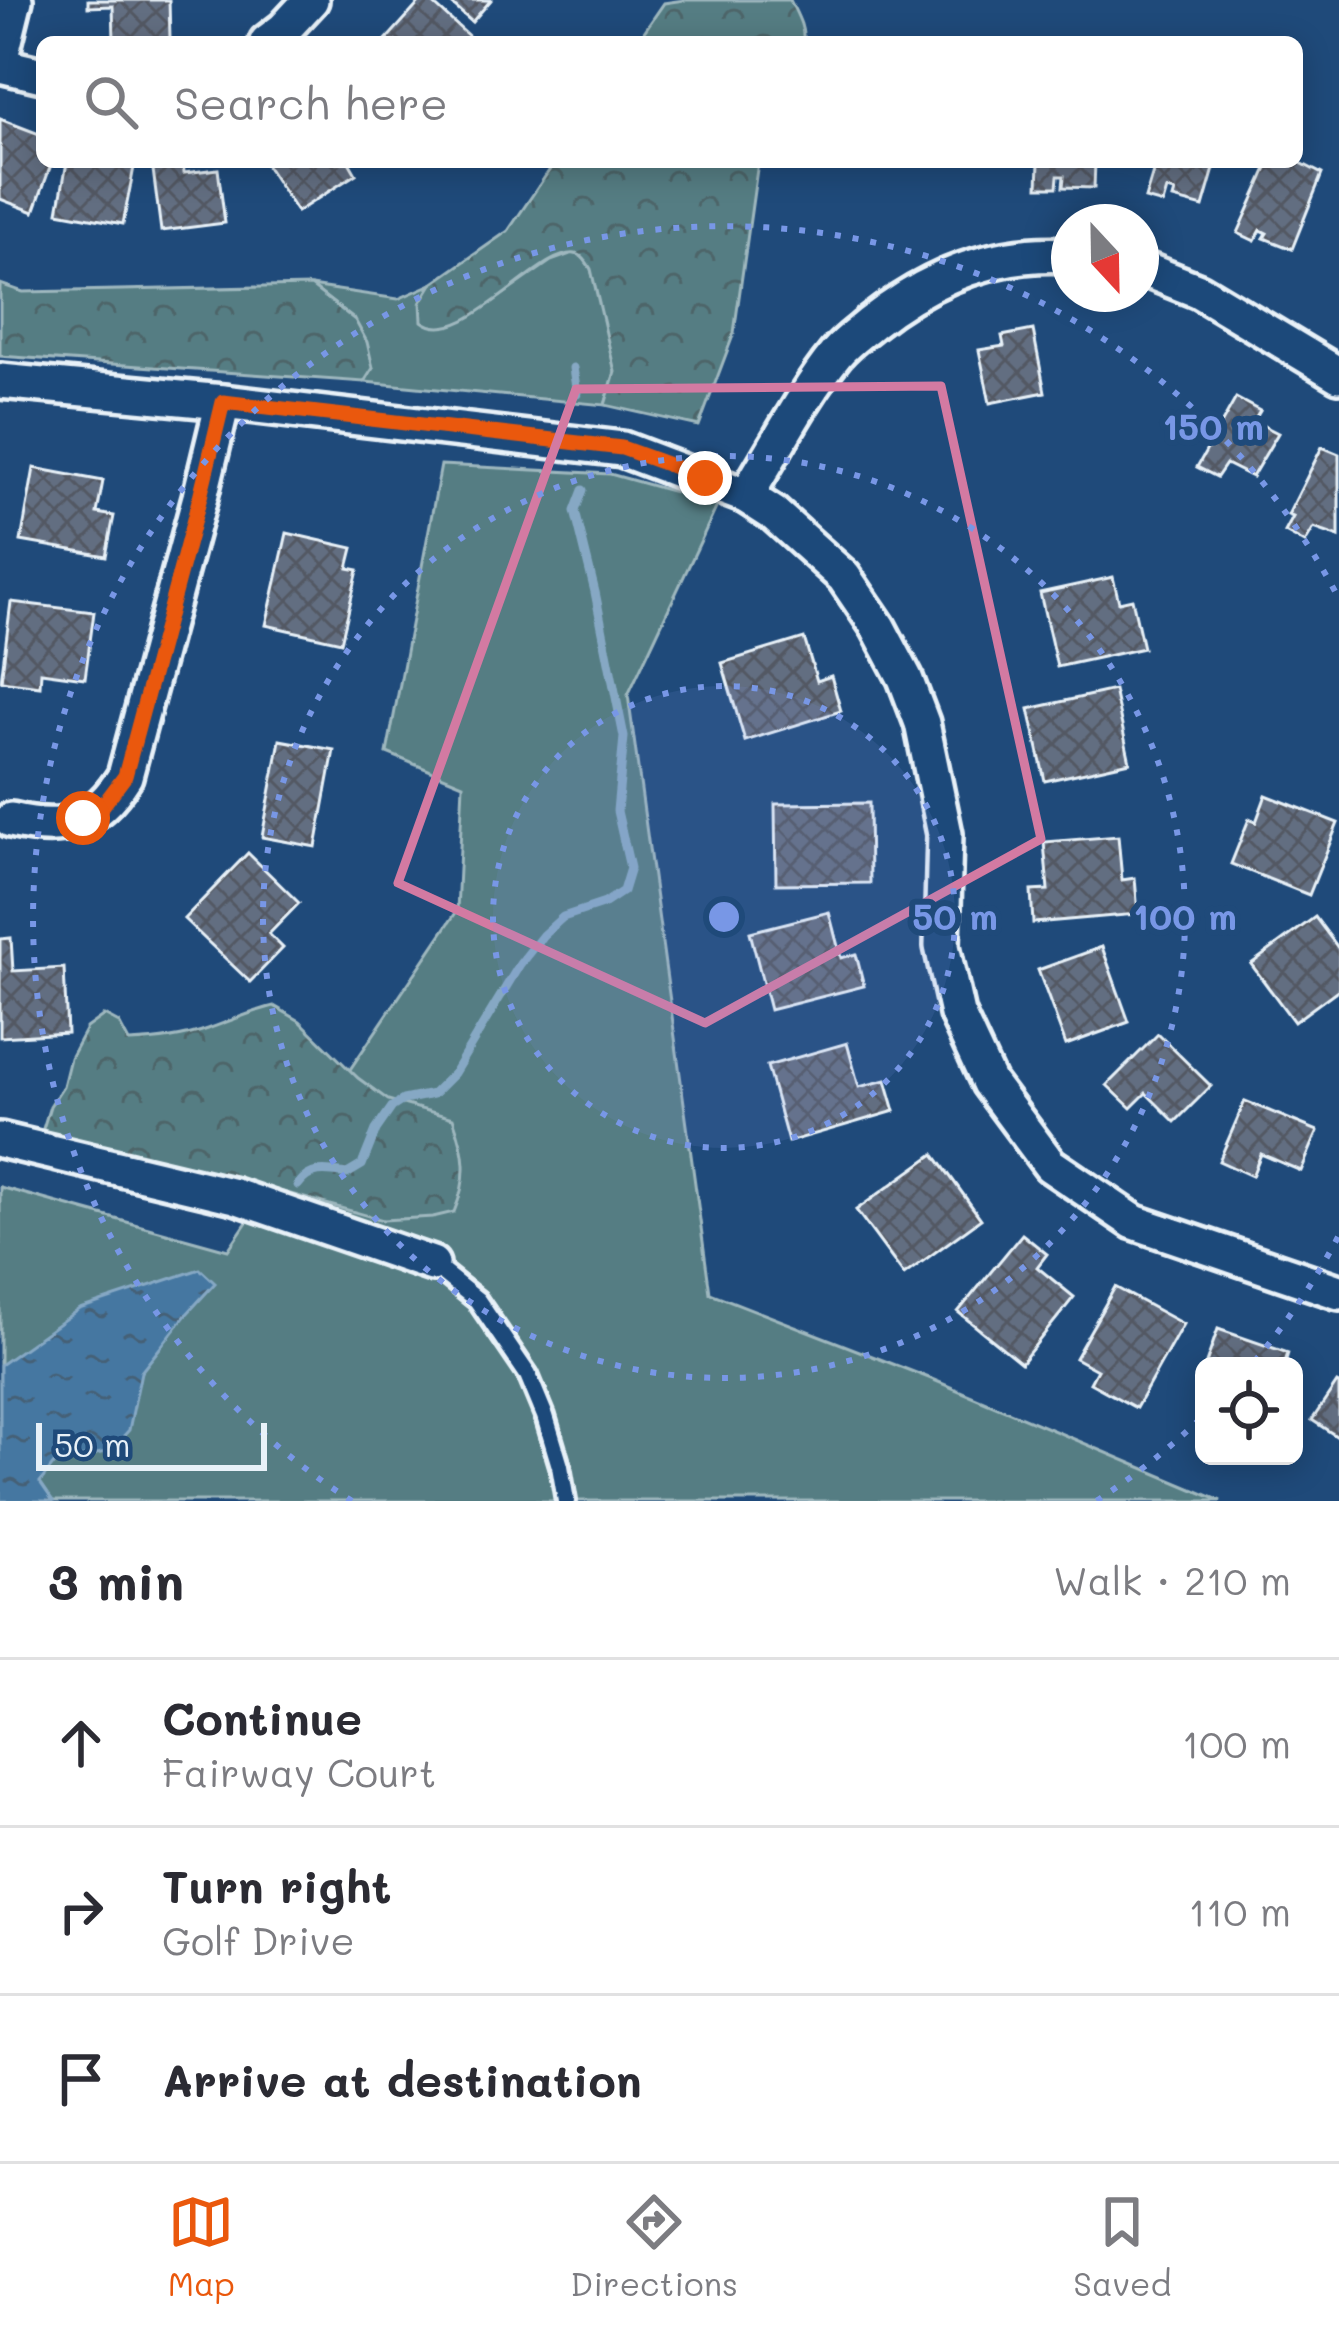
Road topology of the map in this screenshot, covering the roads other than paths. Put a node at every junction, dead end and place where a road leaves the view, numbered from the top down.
1 (15, 0) edge
2 (311, 0) edge
3 (275, 36) edge
4 (0, 63) edge
5 (36, 73) edge
6 (1051, 256) edge
7 (1159, 275) edge
8 (1339, 375) edge
9 (0, 381) edge
10 (223, 402) junction
11 (746, 496) junction
12 (11, 820) dead end
13 (0, 1140) edge
14 (432, 1264) joint
15 (1339, 1292) edge
16 (566, 1501) edge

1 - 4 street
2 - 3 street
4 - 5 street
6 - 11 street
7 - 8 street
9 - 10 street
10 - 11 street
10 - 12 street
11 - 15 street
13 - 14 street
14 - 16 lane

